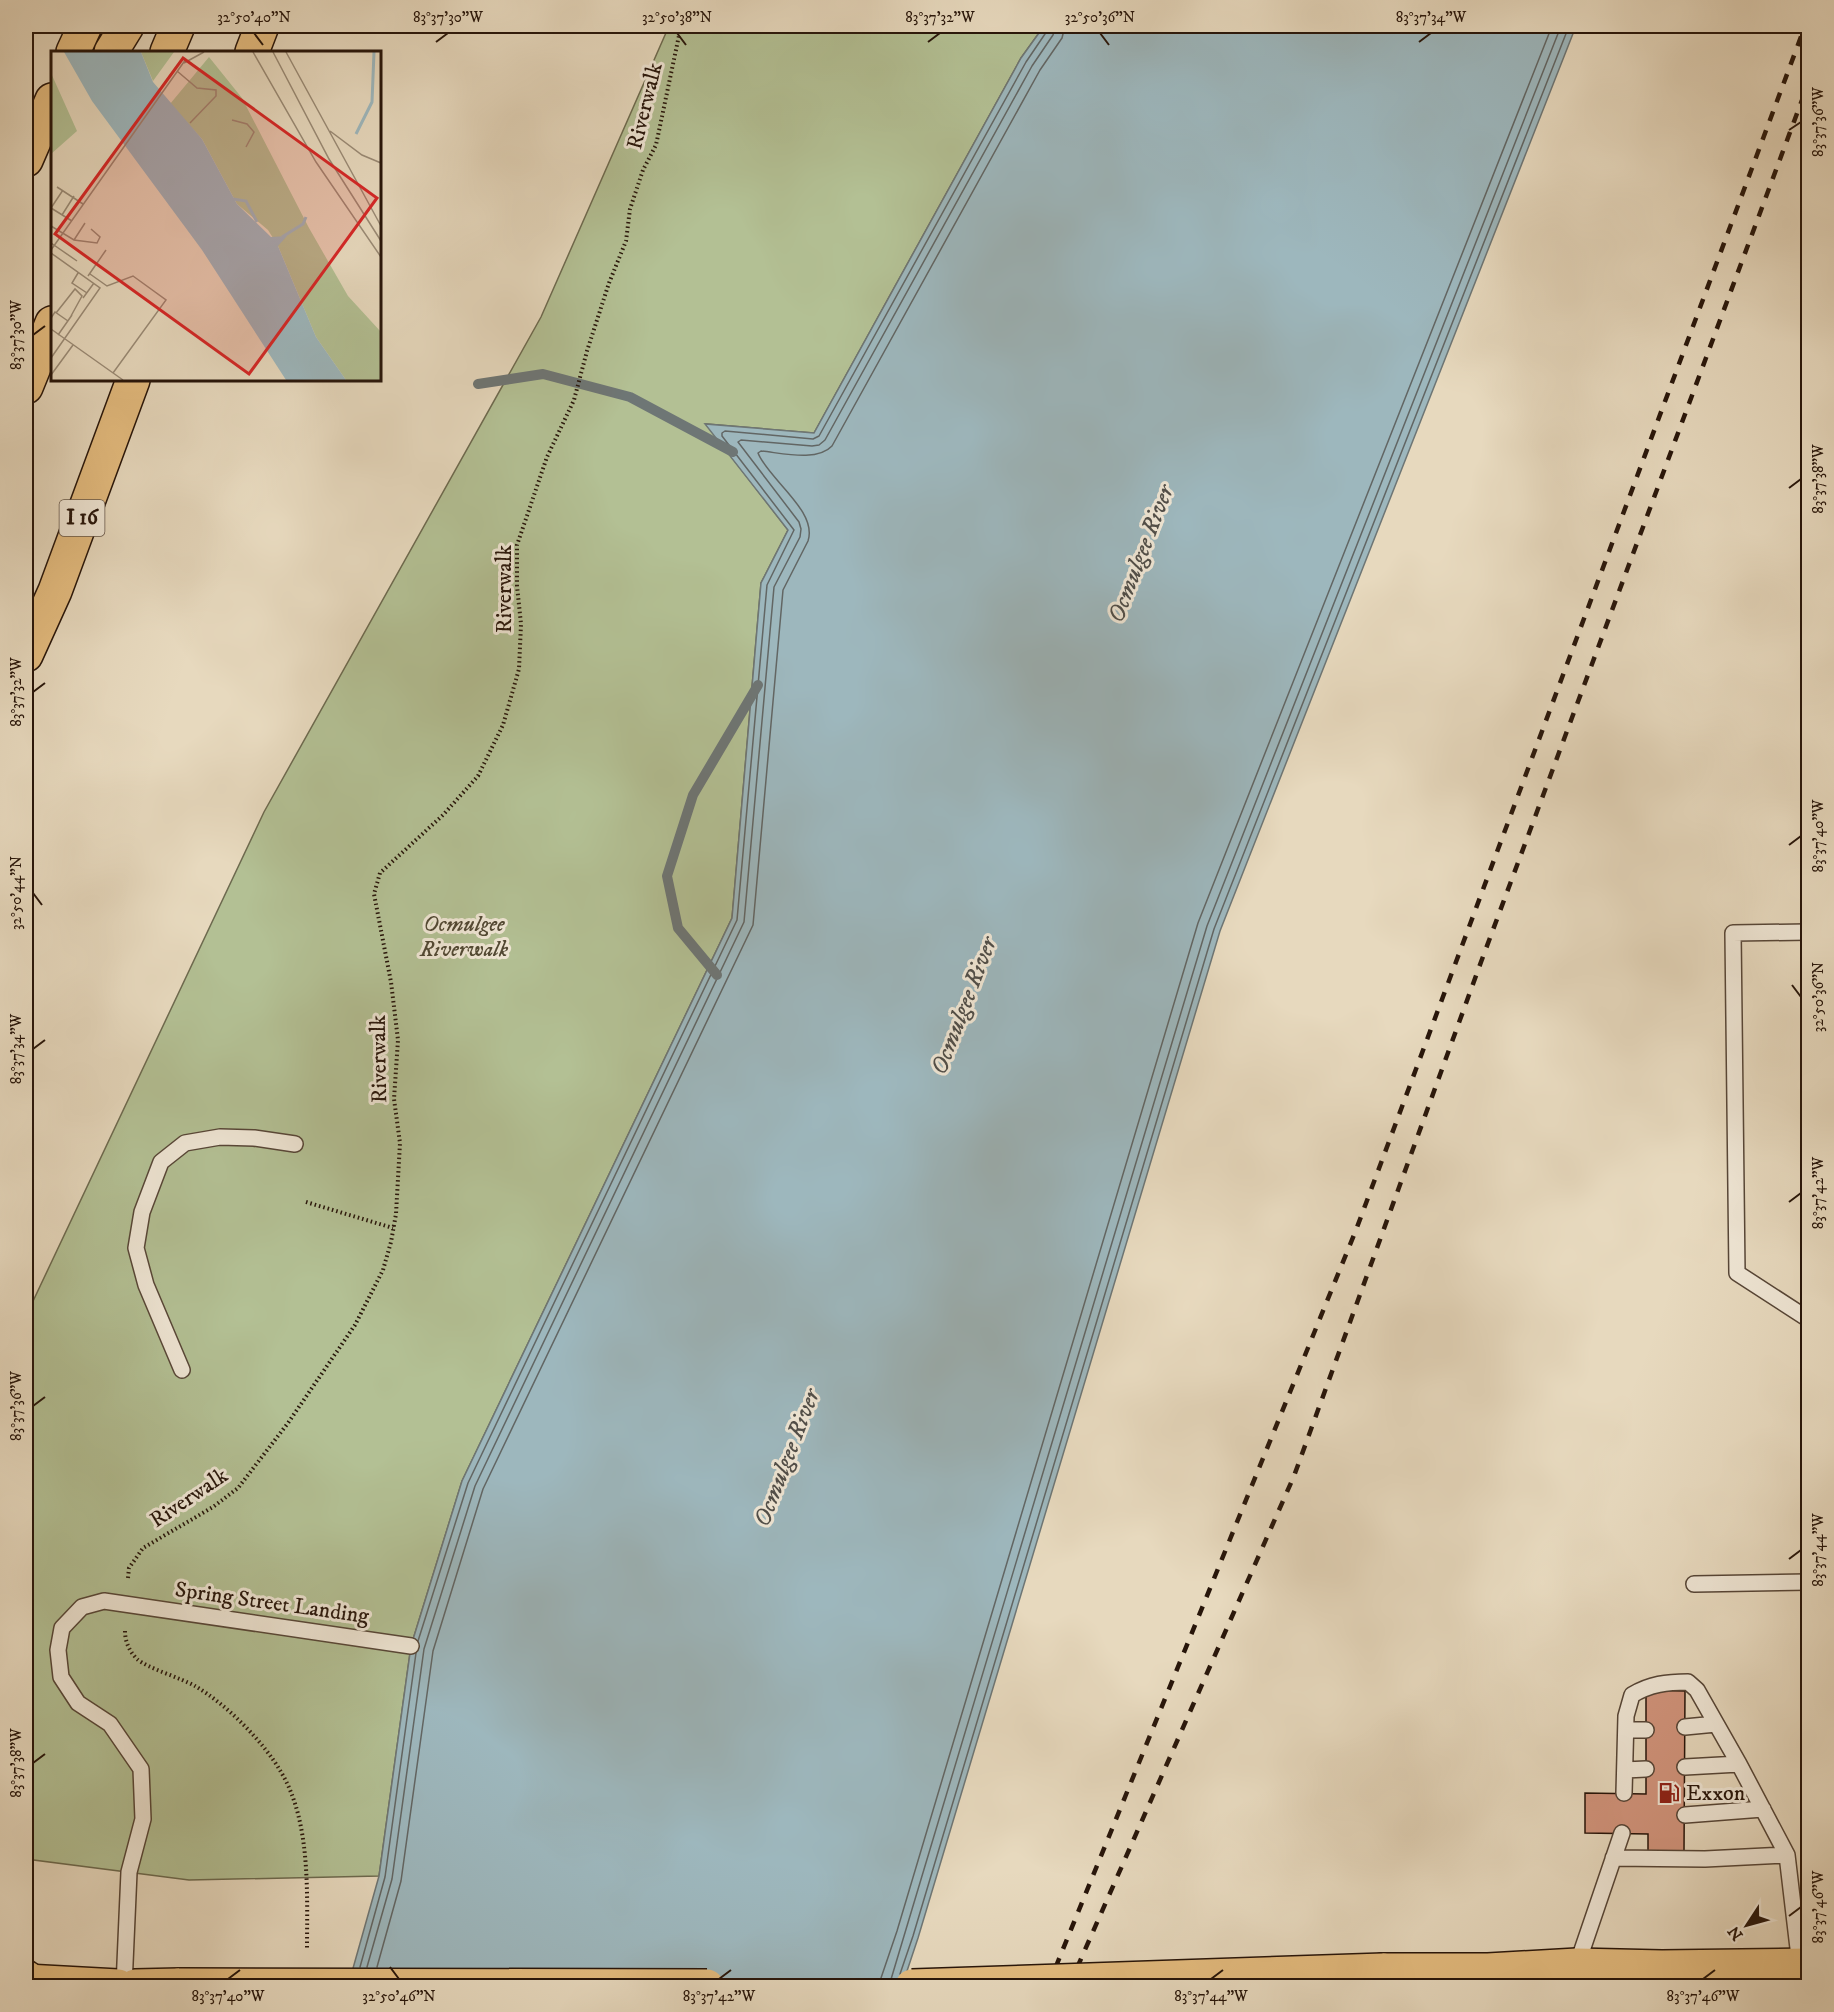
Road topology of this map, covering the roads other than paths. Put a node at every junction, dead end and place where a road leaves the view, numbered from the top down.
1 (86, 26) edge
2 (127, 26) edge
3 (178, 26) edge
4 (262, 26) edge
5 (74, 51) edge
6 (112, 51) edge
7 (166, 51) edge
8 (252, 51) edge
9 (51, 102) edge
10 (51, 151) edge
11 (26, 160) edge
12 (26, 185) edge
13 (51, 325) edge
14 (133, 381) edge
15 (26, 387) edge
16 (26, 655) edge
17 (1809, 932) edge
18 (295, 1144) dead end
19 (1809, 1319) edge
20 (182, 1370) dead end
21 (1809, 1582) edge
22 (1694, 1584) dead end
23 (411, 1646) dead end
24 (1716, 1724) junction
25 (1685, 1727) dead end
26 (1646, 1730) dead end
27 (1626, 1731) junction
28 (1739, 1764) junction
29 (1684, 1767) dead end
30 (1646, 1769) dead end
31 (1625, 1770) junction
32 (1624, 1793) dead end
33 (1763, 1809) junction
34 (1685, 1815) dead end
35 (1622, 1833) dead end
36 (1787, 1855) junction
37 (1613, 1858) junction
38 (1577, 1965) junction
39 (1803, 1972) edge
40 (1663, 1977) edge
41 (1488, 1978) edge
42 (28, 1980) edge
43 (118, 1986) edge
44 (124, 1986) edge
45 (135, 1986) edge
46 (707, 1986) edge
47 (912, 1986) edge

1 - 5 main road
2 - 6 main road
3 - 7 main road
4 - 8 main road
9 - 11 main road
10 - 12 main road
13 - 15 main road
14 - 16 main road, I 16
17 - 19 lane
18 - 20 lane
21 - 22 lane
23 - 44 lane, Spring Street Landing
24 - 25 lane
24 - 27 lane
24 - 28 lane
26 - 27 lane
27 - 31 lane
28 - 29 lane
28 - 33 lane
30 - 31 lane
31 - 32 lane
33 - 34 lane
33 - 36 lane
35 - 37 lane
36 - 37 lane
36 - 39 lane
37 - 38 lane
38 - 40 main road
38 - 41 main road
39 - 40 main road
41 - 47 main road, bridge
42 - 43 main road
45 - 46 main road, bridge

